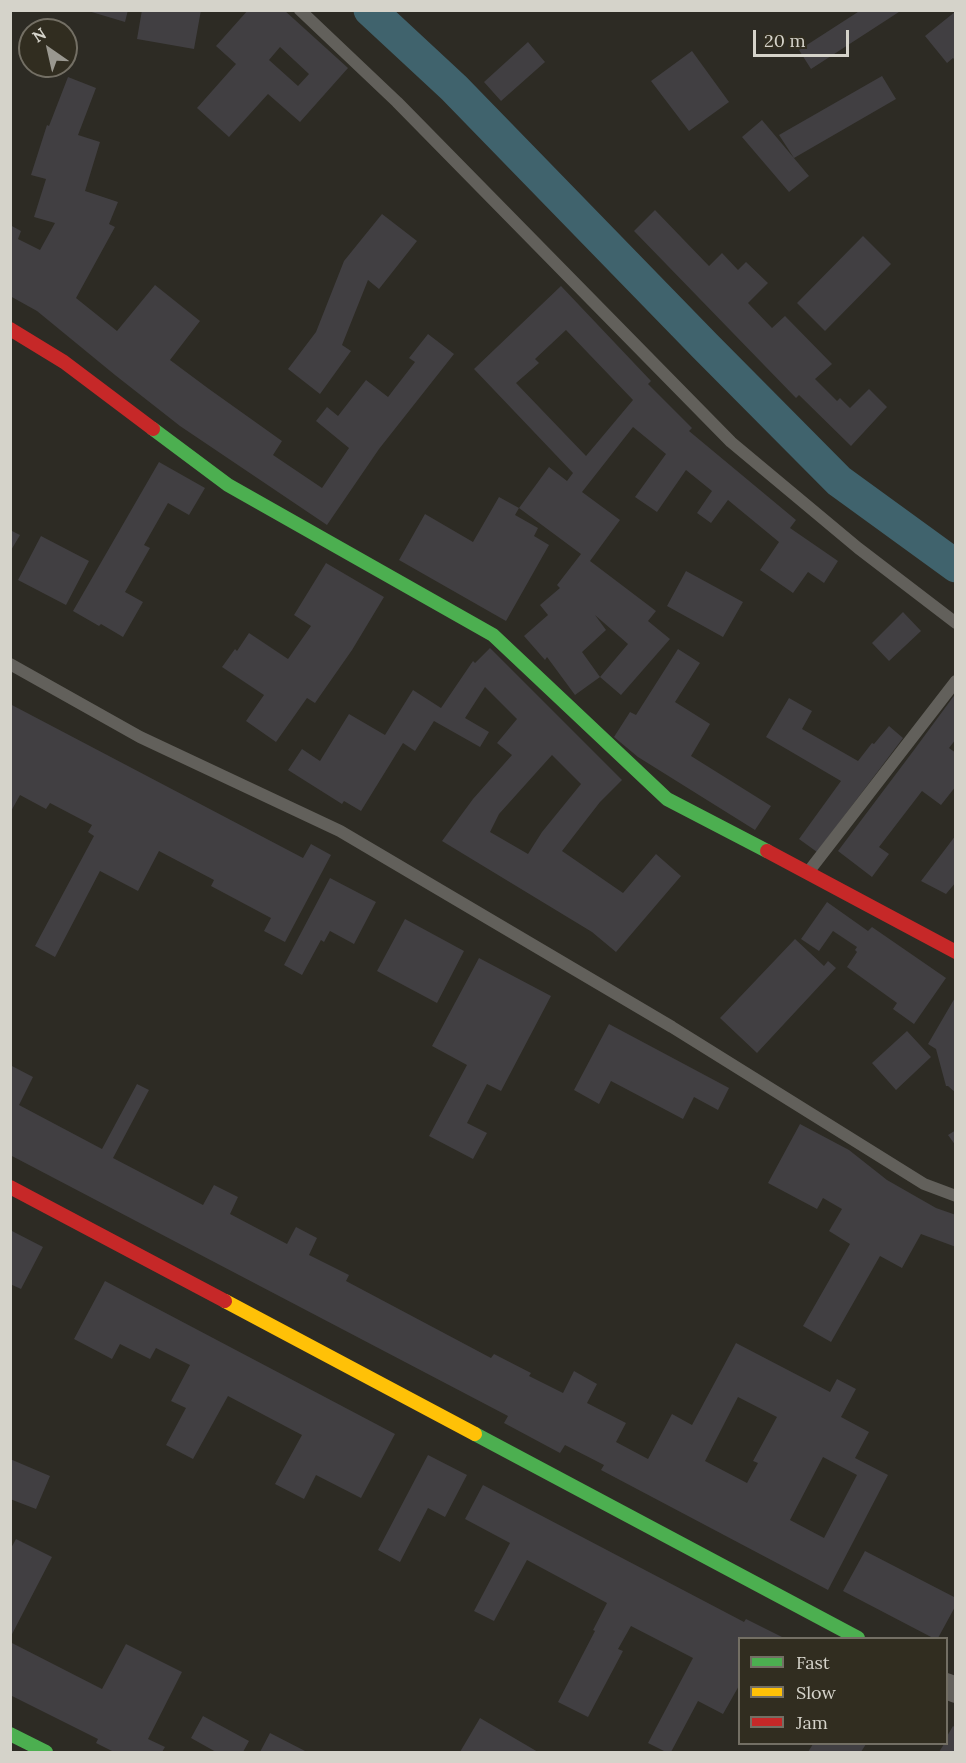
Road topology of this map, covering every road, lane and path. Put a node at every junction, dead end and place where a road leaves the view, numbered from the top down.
1 (300, 10) edge
2 (10, 329) edge
3 (956, 623) edge
4 (10, 664) edge
5 (956, 681) edge
6 (809, 872) junction
7 (956, 952) edge
8 (10, 1187) edge
9 (956, 1196) edge
10 (856, 1637) edge
11 (10, 1734) edge
12 (46, 1752) edge

1 - 3 lane
2 - 6 street
4 - 9 lane
5 - 6 lane
6 - 7 street
8 - 10 street
11 - 12 street

